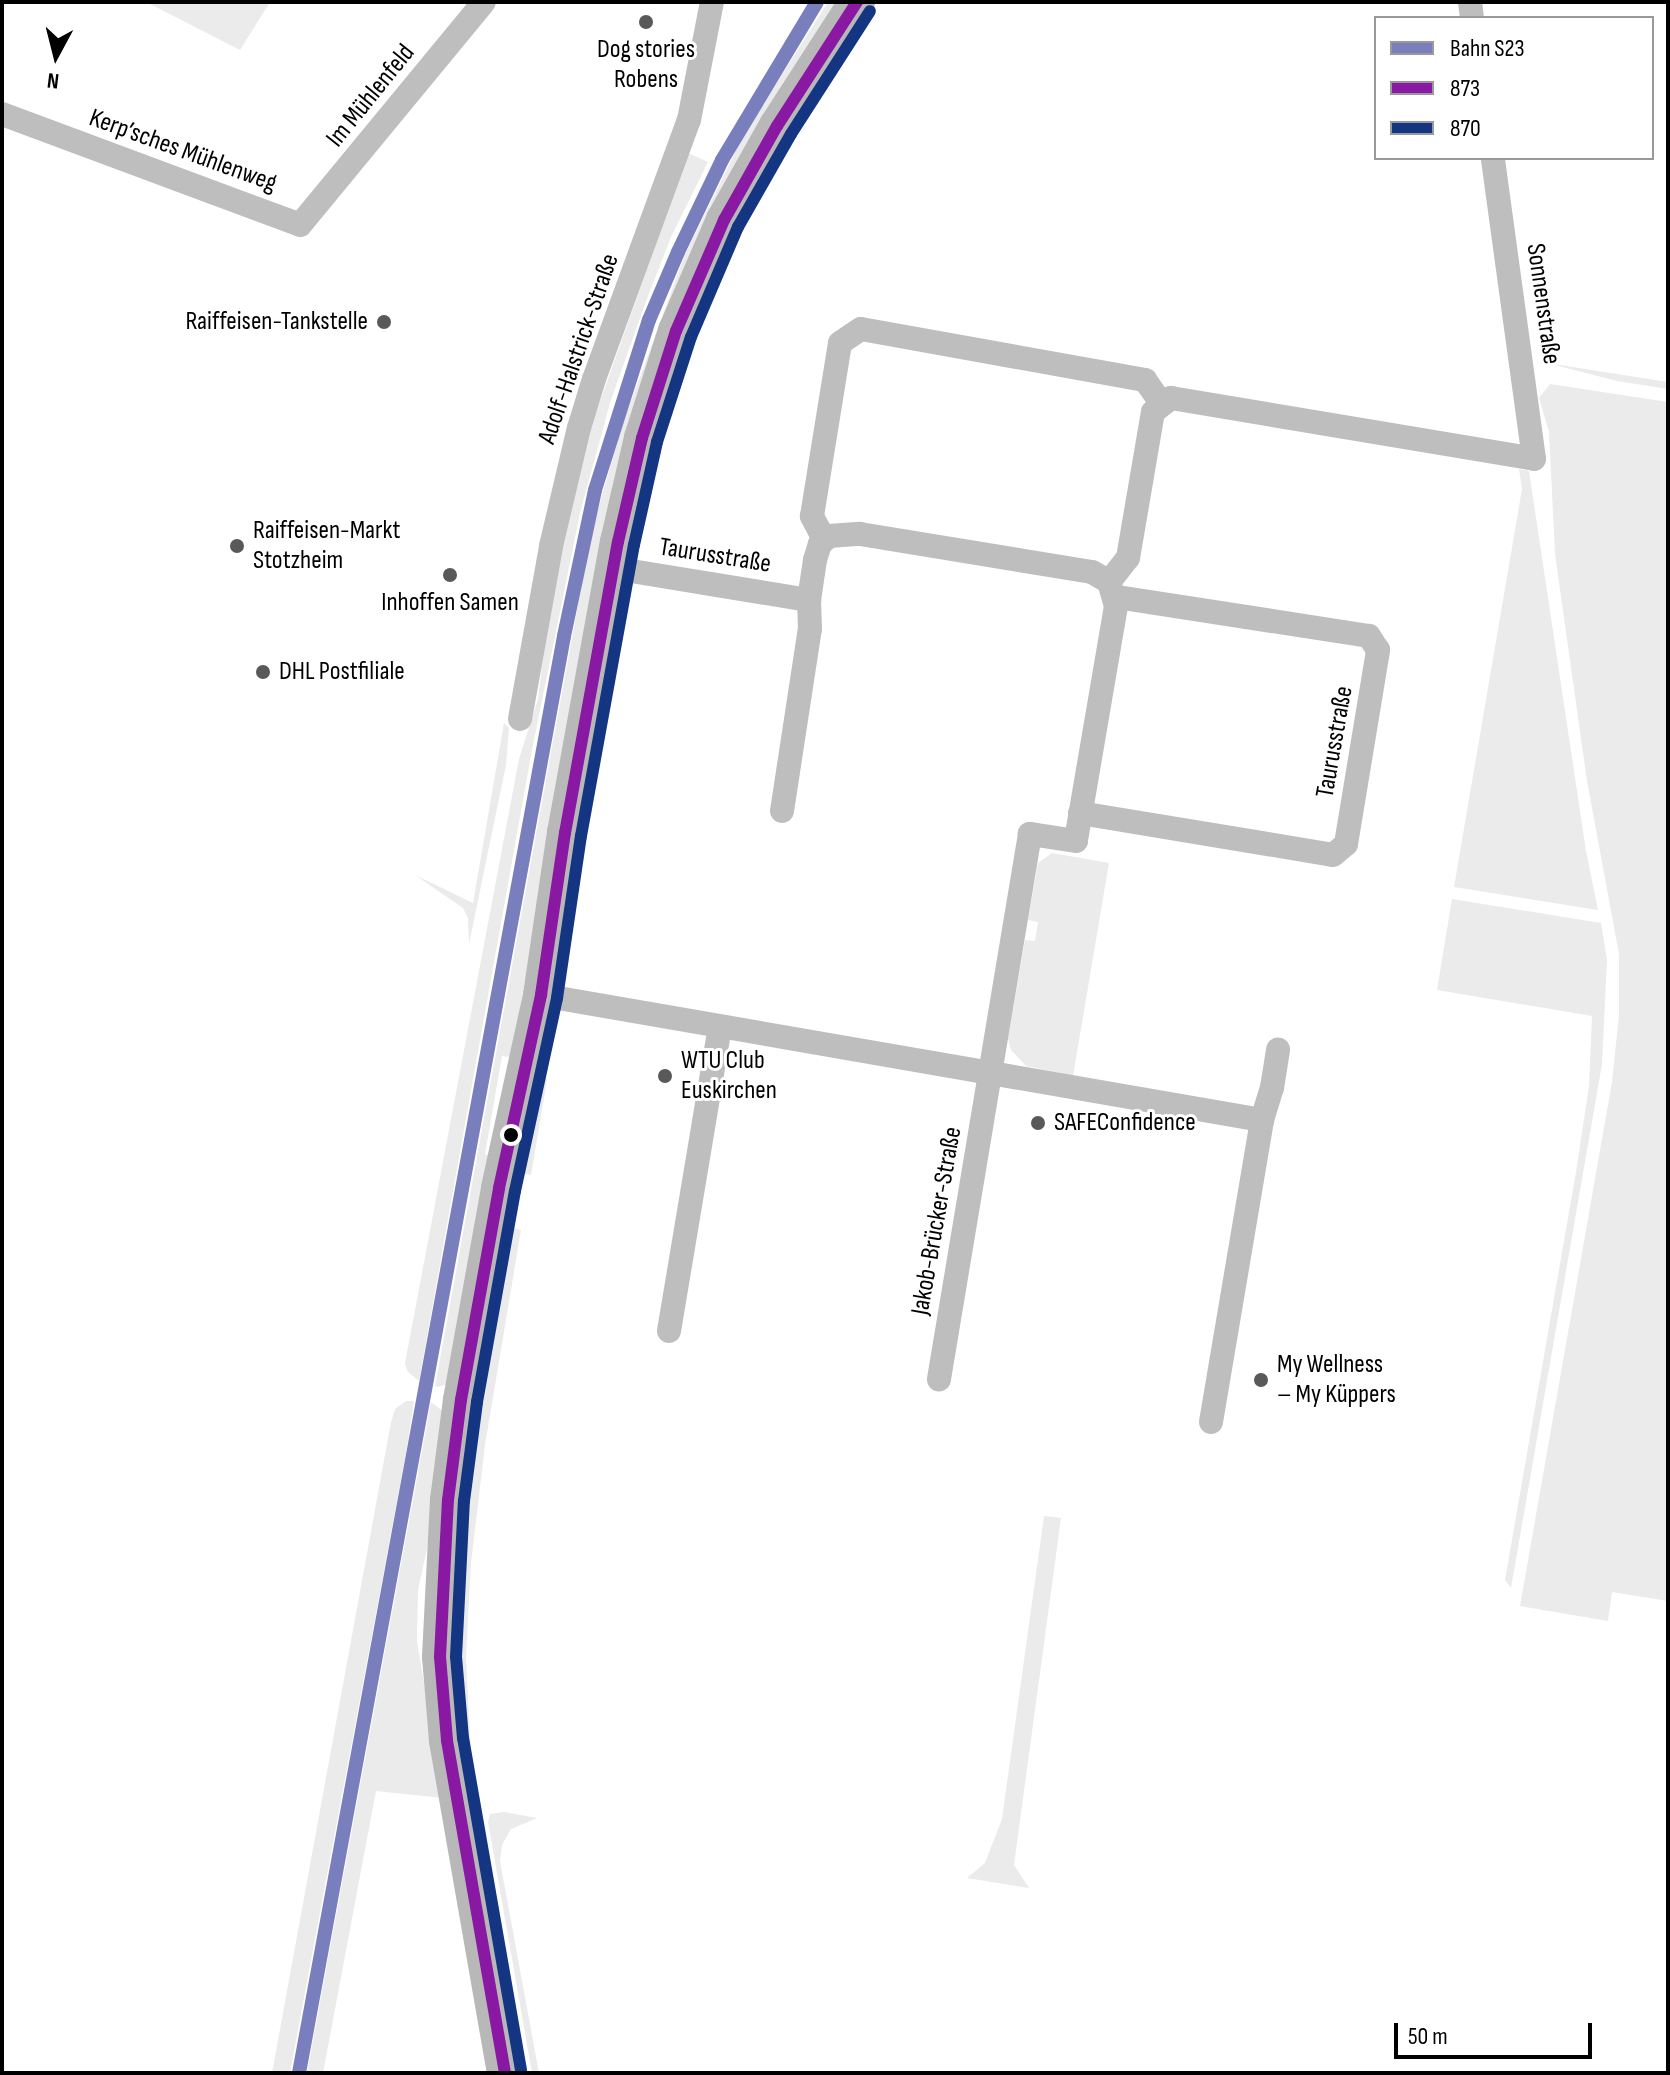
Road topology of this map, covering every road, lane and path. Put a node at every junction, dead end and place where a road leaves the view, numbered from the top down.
1 (484, 2) edge
2 (712, 2) edge
3 (857, 2) edge
4 (2, 114) edge
5 (1493, 160) edge
6 (300, 225) joint
7 (1162, 404) junction
8 (824, 539) junction
9 (613, 568) junction
10 (1112, 590) junction
11 (809, 600) junction
12 (520, 719) dead end
13 (782, 811) dead end
14 (1080, 813) junction
15 (541, 995) junction
16 (720, 1026) junction
17 (1278, 1049) dead end
18 (991, 1072) junction
19 (1262, 1120) junction
20 (669, 1331) dead end
21 (939, 1379) dead end
22 (1211, 1422) dead end
23 (505, 2073) edge

1 - 6 street, Im Mühlenfeld
2 - 12 street, Adolf-Halstrick-Straße
3 - 9 street
4 - 6 street, Kerp’sches Mühlenweg
5 - 7 street, Sonnenstraße
7 - 8 street
7 - 10 street
8 - 10 street, Taurusstraße
8 - 11 street
9 - 11 street, Taurusstraße
9 - 15 street
10 - 14 street
10 - 14 street, Taurusstraße
11 - 13 street
14 - 18 street, Jakob-Brücker-Straße
15 - 16 street
15 - 23 street
16 - 18 street
16 - 20 street
17 - 19 street
18 - 19 street
18 - 21 street, Jakob-Brücker-Straße
19 - 22 street

